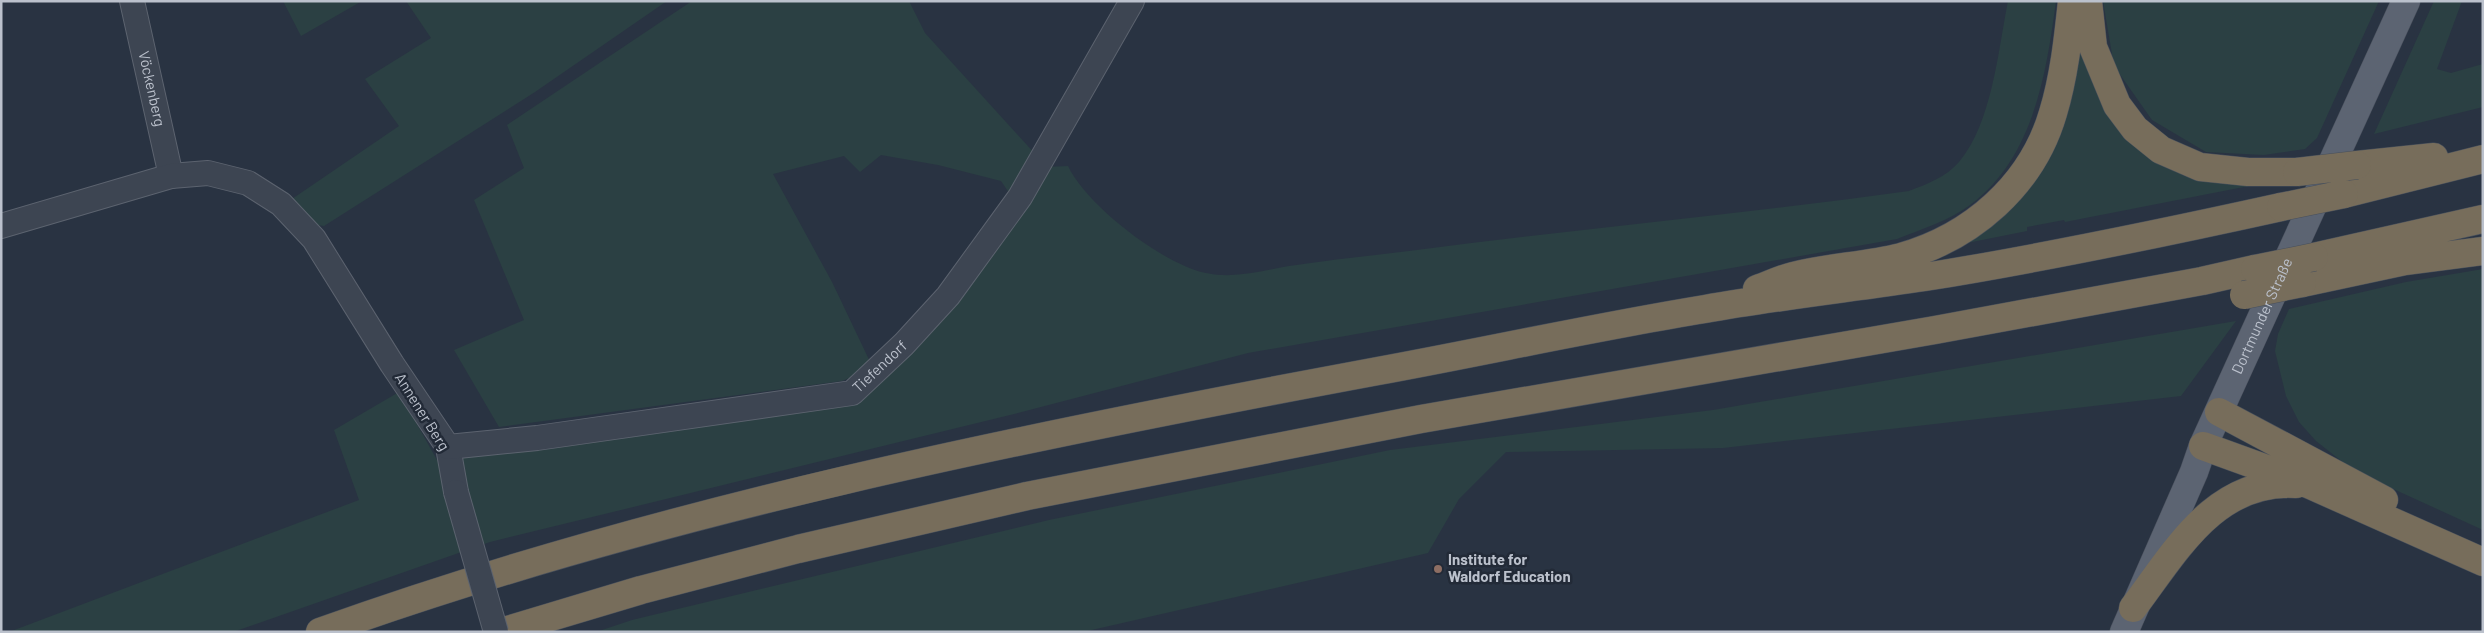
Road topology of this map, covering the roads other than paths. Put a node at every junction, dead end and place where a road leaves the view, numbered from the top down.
1 (132, 1) edge
2 (1132, 1) edge
3 (2072, 1) edge
4 (2088, 1) edge
5 (2406, 1) edge
6 (2483, 152) edge
7 (2483, 159) edge
8 (171, 176) junction
9 (2483, 219) edge
10 (1, 226) edge
11 (2483, 251) edge
12 (2202, 281) junction
13 (1704, 309) junction
14 (2219, 412) junction
15 (2203, 446) junction
16 (448, 447) junction
17 (2308, 484) junction
18 (2483, 546) edge
19 (2483, 562) edge
20 (2129, 620) edge
21 (320, 632) edge
22 (496, 632) edge
23 (502, 632) edge

1 - 8 street, Vöckenberg
2 - 16 street, Tiefendorf
3 - 13 highway
4 - 6 highway, bridge
5 - 14 main road, Dortmunder Straße
7 - 13 highway, bridge
8 - 10 street
8 - 16 street, Annener Berg
9 - 12 highway, bridge
11 - 12 highway, bridge
12 - 23 highway
13 - 21 highway
14 - 15 main road, Dortmunder Straße
14 - 18 highway
15 - 17 highway
15 - 20 main road, Dortmunder Straße
16 - 22 street, Annener Berg, bridge
17 - 19 highway
17 - 20 highway

